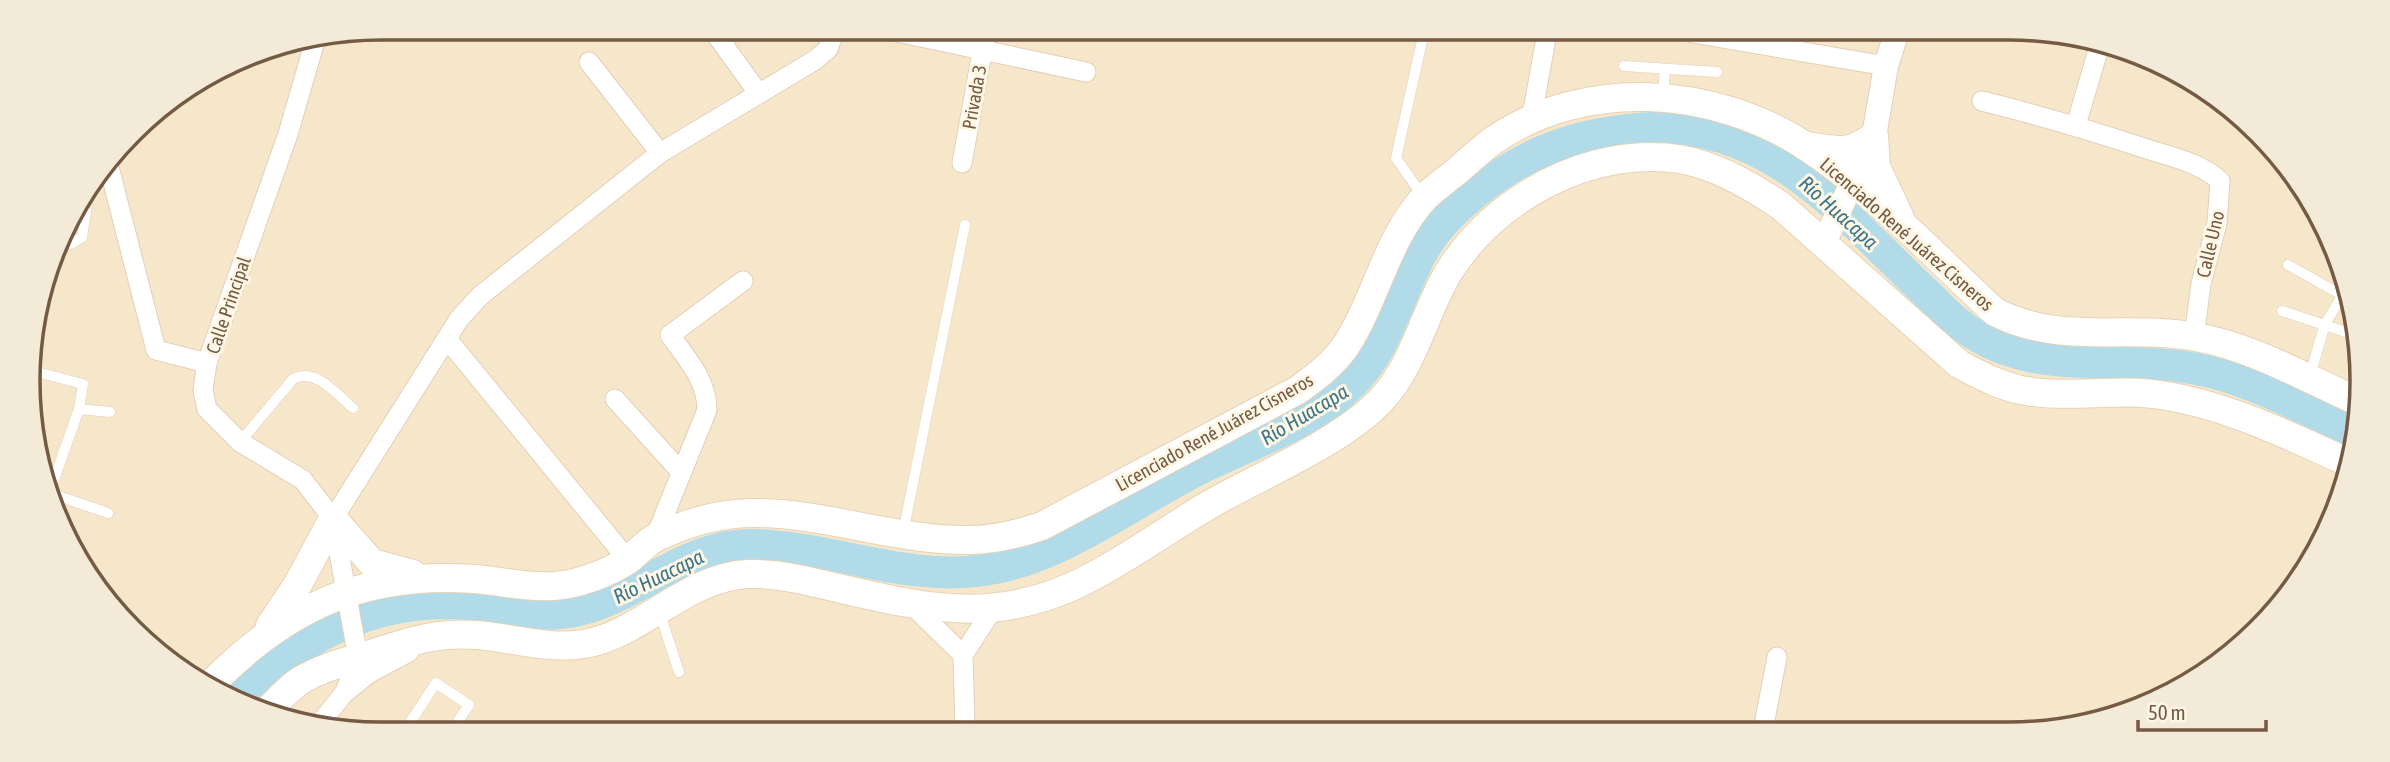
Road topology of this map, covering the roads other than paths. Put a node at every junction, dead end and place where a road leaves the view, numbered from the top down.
1 (720, 40) edge
2 (831, 40) edge
3 (933, 40) edge
4 (984, 40) edge
5 (1422, 40) edge
6 (1546, 40) edge
7 (1734, 40) edge
8 (1894, 40) edge
9 (313, 47) edge
10 (982, 51) junction
11 (2098, 52) edge
12 (589, 62) dead end
13 (1624, 66) dead end
14 (1886, 66) junction
15 (1665, 69) junction
16 (1086, 72) dead end
17 (1717, 72) dead end
18 (759, 94) junction
19 (1663, 97) junction
20 (1982, 101) dead end
21 (1531, 121) junction
22 (2076, 125) junction
23 (1874, 136) junction
24 (1805, 146) junction
25 (660, 153) junction
26 (962, 163) dead end
27 (111, 174) edge
28 (1849, 188) junction
29 (1424, 198) junction
30 (86, 211) edge
31 (965, 225) dead end
32 (1908, 232) junction
33 (1824, 240) junction
34 (69, 244) edge
35 (2288, 265) dead end
36 (743, 281) dead end
37 (2338, 293) edge
38 (2340, 300) edge
39 (2282, 311) dead end
40 (2325, 324) junction
41 (2346, 332) edge
42 (2194, 337) junction
43 (447, 340) junction
44 (208, 363) junction
45 (40, 373) edge
46 (2309, 379) junction
47 (2349, 397) edge
48 (615, 399) dead end
49 (353, 408) dead end
50 (79, 409) junction
51 (110, 412) dead end
52 (240, 442) junction
53 (2340, 459) edge
54 (680, 471) junction
55 (54, 475) edge
56 (60, 496) edge
57 (108, 513) dead end
58 (332, 519) junction
59 (903, 534) junction
60 (655, 538) junction
61 (628, 560) junction
62 (426, 578) junction
63 (347, 595) junction
64 (912, 605) junction
65 (659, 610) junction
66 (992, 610) junction
67 (448, 634) junction
68 (258, 640) junction
69 (357, 653) junction
70 (963, 655) junction
71 (1777, 657) dead end
72 (679, 672) dead end
73 (216, 679) edge
74 (345, 692) junction
75 (273, 705) edge
76 (325, 717) edge
77 (410, 722) edge
78 (457, 722) edge
79 (965, 722) edge
80 (1765, 722) edge

1 - 18 street
2 - 18 street
3 - 10 street
4 - 10 street, Privada 3
5 - 29 lane
6 - 21 street
7 - 14 street
8 - 14 street
9 - 44 street, Calle Principal
10 - 16 street
10 - 26 street, Privada 3
11 - 22 street
12 - 25 street
13 - 15 lane
14 - 23 street
15 - 17 lane
15 - 19 lane
18 - 25 street
19 - 21 main road, Licenciado René Juárez Cisneros
19 - 24 main road, Licenciado René Juárez Cisneros
20 - 22 street
21 - 29 main road, Licenciado René Juárez Cisneros
22 - 42 street, Calle Uno
23 - 24 main road
23 - 28 street
23 - 32 main road
24 - 28 main road, Licenciado René Juárez Cisneros
25 - 43 street
27 - 44 street
28 - 32 main road, Licenciado René Juárez Cisneros
28 - 33 street
29 - 59 main road, Licenciado René Juárez Cisneros
30 - 34 lane
31 - 59 lane
32 - 42 main road, Licenciado René Juárez Cisneros
33 - 53 main road
33 - 66 main road
35 - 37 lane
36 - 54 street
38 - 40 lane
39 - 40 lane
40 - 41 lane
40 - 46 lane
42 - 46 main road, Licenciado René Juárez Cisneros
43 - 58 street
43 - 61 street
44 - 52 street, Calle Principal
45 - 50 lane
46 - 47 main road, Licenciado René Juárez Cisneros
48 - 54 street
49 - 52 lane
50 - 51 lane
50 - 55 lane
52 - 58 street, Calle Principal
54 - 60 street
56 - 57 lane
58 - 62 main road
58 - 63 street
58 - 68 main road
59 - 60 main road, Licenciado René Juárez Cisneros
60 - 61 main road, Licenciado René Juárez Cisneros
61 - 62 main road, Licenciado René Juárez Cisneros
62 - 63 main road, Licenciado René Juárez Cisneros
63 - 68 main road, Licenciado René Juárez Cisneros
63 - 69 street
64 - 65 main road
64 - 66 main road
64 - 70 street
65 - 67 main road
65 - 72 lane
66 - 70 street
67 - 69 main road
67 - 74 street
68 - 73 main road, Licenciado René Juárez Cisneros
69 - 74 street
69 - 75 main road
70 - 79 street
71 - 80 street
74 - 76 street
77 - 78 lane

